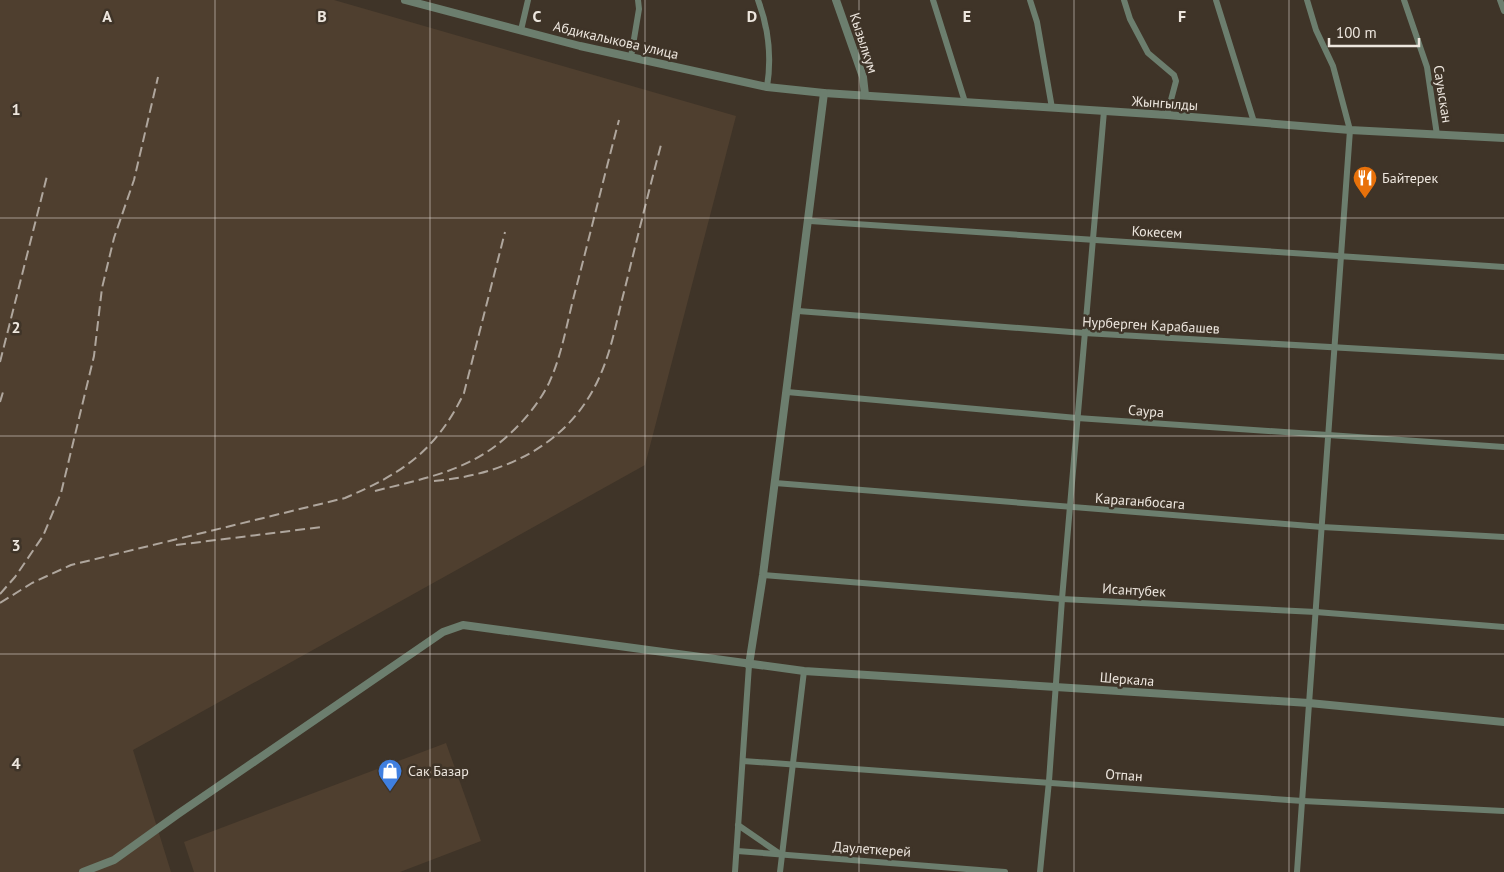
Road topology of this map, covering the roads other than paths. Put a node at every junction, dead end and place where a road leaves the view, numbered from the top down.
1 (405, 0) edge
2 (528, 0) edge
3 (638, 0) edge
4 (758, 0) edge
5 (836, 0) edge
6 (933, 0) edge
7 (1030, 0) edge
8 (1124, 0) edge
9 (1216, 0) edge
10 (1307, 0) edge
11 (1404, 0) edge
12 (1500, 0) edge
13 (425, 3) edge
14 (1504, 11) edge
15 (521, 30) junction
16 (631, 57) junction
17 (767, 87) junction
18 (824, 93) junction
19 (865, 95) junction
20 (965, 102) junction
21 (1052, 108) junction
22 (1104, 111) junction
23 (1167, 115) junction
24 (1254, 122) junction
25 (1350, 130) junction
26 (1437, 135) junction
27 (1504, 138) edge
28 (810, 221) junction
29 (1091, 241) junction
30 (1341, 255) junction
31 (1504, 267) edge
32 (798, 311) junction
33 (1084, 333) junction
34 (1335, 347) junction
35 (1504, 357) edge
36 (787, 392) junction
37 (1077, 418) junction
38 (1328, 436) junction
39 (1504, 446) edge
40 (775, 483) junction
41 (1070, 508) junction
42 (1322, 527) junction
43 (1504, 537) edge
44 (763, 575) junction
45 (1062, 599) junction
46 (1316, 612) junction
47 (1504, 627) edge
48 (749, 665) junction
49 (804, 671) junction
50 (1056, 687) junction
51 (1310, 703) junction
52 (1504, 722) edge
53 (743, 761) junction
54 (792, 766) junction
55 (1049, 781) junction
56 (1303, 801) junction
57 (1504, 811) edge
58 (738, 825) junction
59 (737, 851) junction
60 (782, 855) junction
61 (83, 872) edge
62 (735, 872) edge
63 (780, 872) edge
64 (1005, 872) edge
65 (1040, 872) edge
66 (1297, 872) edge

1 - 13 street, Абдикалыкова улица
2 - 15 street
3 - 16 street
4 - 17 street
5 - 19 street, Кызылкум
6 - 20 street
7 - 21 street
8 - 23 street
9 - 24 street
10 - 25 street
11 - 26 street, Сауыскан
12 - 14 street
13 - 15 street, Абдикалыкова улица
15 - 16 street, Абдикалыкова улица
16 - 17 street, Абдикалыкова улица
17 - 18 street, Абдикалыкова улица
18 - 19 street, Жынгылды
18 - 28 street
19 - 20 street, Жынгылды
20 - 21 street, Жынгылды
21 - 22 street, Жынгылды
22 - 23 street, Жынгылды
22 - 29 street
23 - 24 street, Жынгылды
24 - 25 street, Жынгылды
25 - 26 street, Жынгылды
25 - 30 street
26 - 27 street, Жынгылды
28 - 29 street, Кокесем
28 - 32 street
29 - 30 street, Кокесем
29 - 33 street
30 - 31 street, Кокесем
30 - 34 street
32 - 33 street, Нурберген Карабашев
32 - 36 street
33 - 34 street, Нурберген Карабашев
33 - 37 street
34 - 35 street, Нурберген Карабашев
34 - 38 street
36 - 37 street, Саура
36 - 40 street
37 - 38 street, Саура
37 - 41 street
38 - 39 street, Саура
38 - 42 street
40 - 41 street, Караганбосага
40 - 44 street
41 - 42 street, Караганбосага
41 - 45 street
42 - 43 street, Караганбосага
42 - 46 street
44 - 45 street, Исантубек
44 - 48 street
45 - 46 street, Исантубек
45 - 50 street
46 - 47 street, Исантубек
46 - 51 street
48 - 49 street, Шеркала
48 - 53 street
48 - 61 street, Шеркала
49 - 50 street, Шеркала
49 - 54 street
50 - 51 street, Шеркала
50 - 55 street
51 - 52 street, Шеркала
51 - 56 street
53 - 54 street, Отпан
53 - 58 street
54 - 55 street, Отпан
54 - 60 street
55 - 56 street, Отпан
55 - 65 street
56 - 57 street, Отпан
56 - 66 street
58 - 59 street
58 - 60 street
59 - 60 street, Даулеткерей
59 - 62 street
60 - 63 street
60 - 64 street, Даулеткерей

